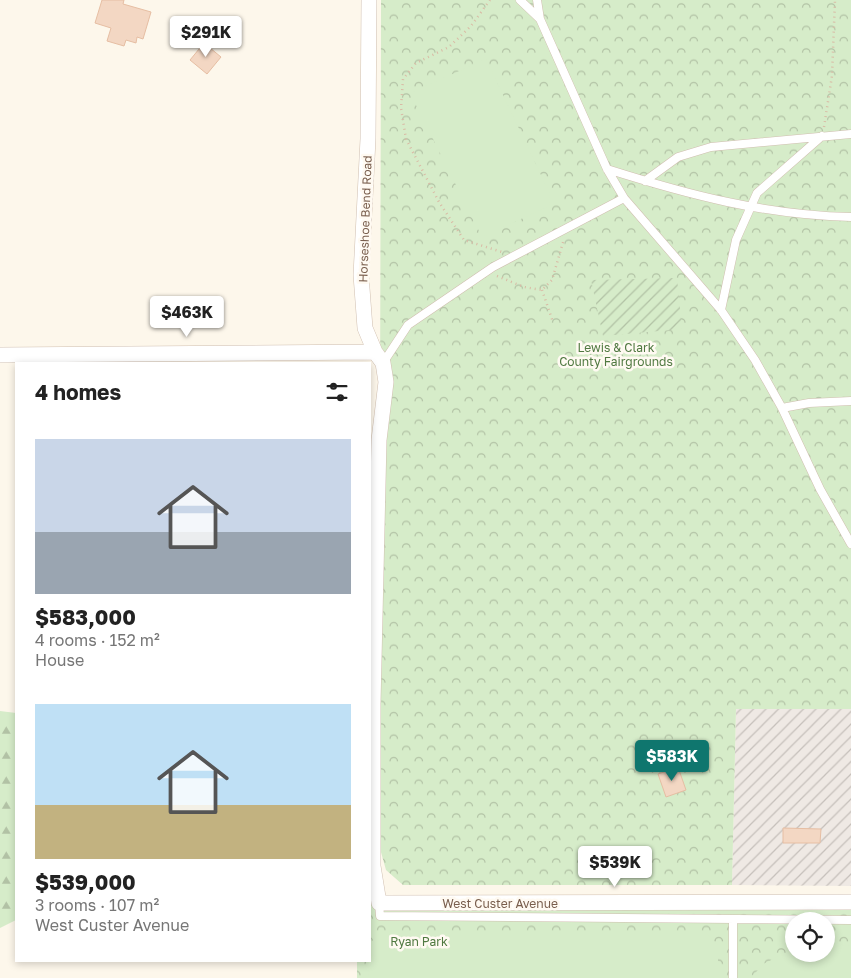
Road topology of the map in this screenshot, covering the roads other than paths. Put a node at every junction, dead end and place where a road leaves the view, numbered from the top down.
1 (369, 0) edge
2 (520, 0) edge
3 (537, 0) edge
4 (540, 18) junction
5 (851, 134) edge
6 (822, 136) junction
7 (607, 169) junction
8 (644, 181) junction
9 (624, 198) junction
10 (749, 208) junction
11 (851, 217) edge
12 (721, 310) junction
13 (0, 354) edge
14 (379, 358) junction
15 (851, 401) edge
16 (782, 408) junction
17 (851, 544) edge
18 (372, 874) edge
19 (851, 902) edge
20 (379, 903) junction
21 (733, 919) junction
22 (851, 920) edge
23 (733, 978) edge

1 - 14 street, Horseshoe Bend Road
2 - 4 lane
3 - 4 lane
4 - 7 lane
5 - 6 lane
6 - 8 lane
6 - 10 lane
7 - 8 lane
7 - 9 lane
8 - 10 lane
9 - 12 lane
9 - 14 lane
10 - 11 lane
10 - 12 lane
12 - 16 lane
13 - 14 street
14 - 18 street, Horseshoe Bend Road
15 - 16 lane
16 - 17 lane
18 - 20 street
19 - 20 street, West Custer Avenue
20 - 21 lane
21 - 22 lane
21 - 23 lane

